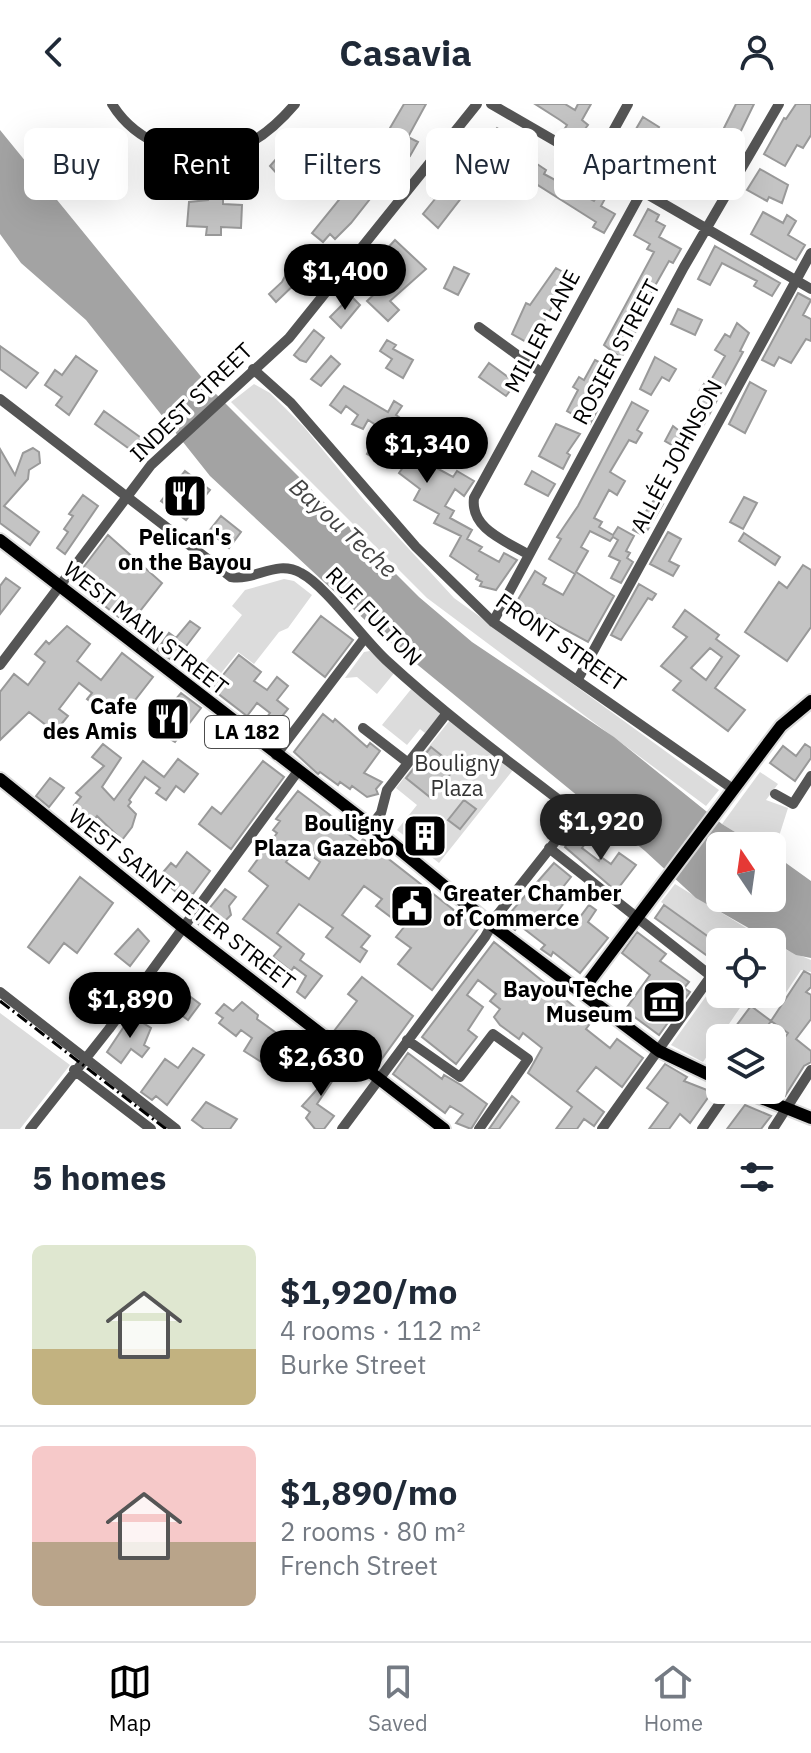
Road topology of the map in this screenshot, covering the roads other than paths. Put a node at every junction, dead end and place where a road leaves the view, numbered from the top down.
1 (112, 104) edge
2 (295, 104) edge
3 (477, 104) edge
4 (491, 104) edge
5 (628, 104) edge
6 (779, 104) edge
7 (615, 128) edge
8 (554, 140) edge
9 (637, 200) edge
10 (657, 200) edge
11 (708, 230) junction
12 (811, 253) edge
13 (795, 280) junction
14 (811, 289) edge
15 (479, 327) dead end
16 (253, 369) junction
17 (542, 373) junction
18 (0, 399) edge
19 (125, 497) junction
20 (0, 540) edge
21 (529, 555) junction
22 (60, 585) junction
23 (493, 622) junction
24 (364, 639) junction
25 (0, 665) edge
26 (578, 679) junction
27 (811, 701) edge
28 (447, 713) junction
29 (363, 728) dead end
30 (276, 755) junction
31 (407, 762) junction
32 (298, 771) junction
33 (811, 776) edge
34 (0, 779) edge
35 (733, 789) junction
36 (775, 794) dead end
37 (577, 814) junction
38 (592, 825) dead end
39 (371, 826) junction
40 (549, 848) junction
41 (637, 918) junction
42 (493, 926) junction
43 (184, 928) junction
44 (582, 991) junction
45 (0, 992) edge
46 (407, 1040) junction
47 (659, 1051) junction
48 (84, 1058) junction
49 (74, 1070) junction
50 (811, 1070) edge
51 (706, 1073) edge
52 (378, 1078) junction
53 (719, 1104) edge
54 (773, 1104) edge
55 (787, 1110) junction
56 (811, 1118) edge
57 (30, 1129) edge
58 (151, 1129) edge
59 (176, 1129) edge
60 (342, 1129) edge
61 (444, 1129) edge
62 (479, 1129) edge
63 (602, 1129) edge
64 (702, 1129) edge
65 (773, 1129) edge

1 - 2 street
3 - 16 street, INDEST STREET
4 - 8 street
5 - 7 street
6 - 11 street, ROSIER STREET
9 - 17 street, MILLER LANE
10 - 11 street
11 - 13 street
11 - 21 street, ROSIER STREET
12 - 13 street, ALLÉE JOHNSON
13 - 14 street
13 - 26 street, ALLÉE JOHNSON
15 - 17 street
16 - 19 street, INDEST STREET
16 - 23 street, FRONT STREET
17 - 21 street, MILLER LANE
18 - 19 street, RUE FULTON
19 - 22 street, INDEST STREET
19 - 24 street, RUE FULTON
20 - 22 main road, WEST MAIN STREET / LA 182
21 - 23 street, ROSIER STREET
22 - 25 street, INDEST STREET
22 - 30 main road, WEST MAIN STREET / LA 182
23 - 26 street, FRONT STREET
24 - 28 street, RUE FULTON
24 - 30 street
26 - 35 street, FRONT STREET
27 - 35 main road
28 - 31 street
28 - 37 street, RUE FULTON
29 - 31 street
30 - 32 main road, WEST MAIN STREET / LA 182
31 - 39 street
32 - 39 main road, WEST MAIN STREET / LA 182
32 - 43 street
33 - 36 street
34 - 43 main road, WEST SAINT PETER STREET
35 - 41 main road
37 - 38 street, RUE FULTON
37 - 40 street
39 - 42 main road, WEST MAIN STREET / LA 182
40 - 41 street
40 - 42 street
41 - 44 main road
41 - 47 street
42 - 44 main road, LA 182
42 - 46 street
43 - 48 street
43 - 52 main road, WEST SAINT PETER STREET
44 - 47 main road
45 - 48 street
46 - 52 street
46 - 62 street
47 - 51 main road
47 - 63 street
48 - 49 street
48 - 59 street
49 - 57 street
49 - 58 street
50 - 55 street
52 - 60 street
52 - 61 main road, WEST SAINT PETER STREET
53 - 64 street
54 - 55 main road
55 - 56 main road
55 - 65 street

